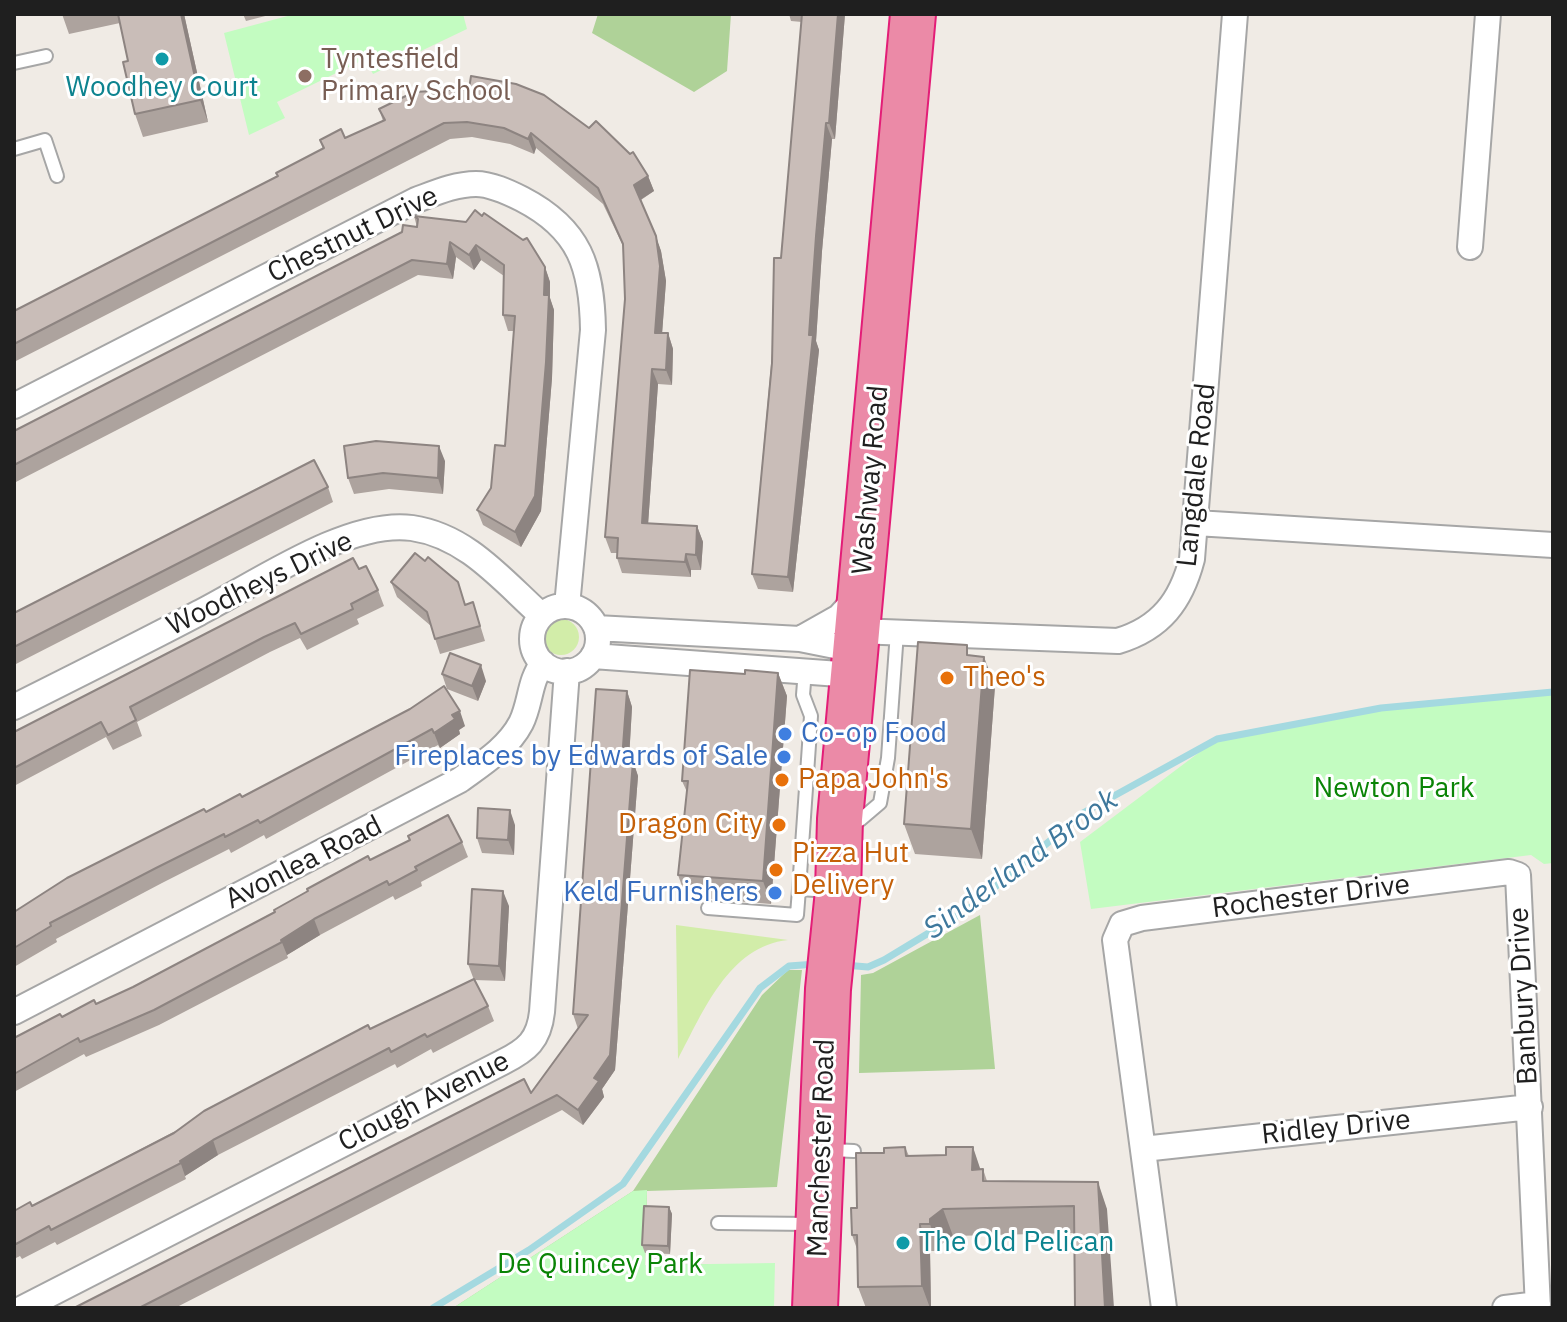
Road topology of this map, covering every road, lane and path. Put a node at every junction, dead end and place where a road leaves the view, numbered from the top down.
1 (913, 14) edge
2 (1235, 14) edge
3 (1488, 14) edge
4 (46, 56) dead end
5 (14, 63) edge
6 (14, 149) edge
7 (57, 176) dead end
8 (1470, 247) dead end
9 (14, 406) edge
10 (1196, 523) junction
11 (1553, 545) edge
12 (567, 606) junction
13 (541, 615) junction
14 (596, 628) junction
15 (864, 636) junction
16 (800, 639) junction
17 (593, 656) junction
18 (543, 663) junction
19 (805, 670) junction
20 (567, 671) junction
21 (14, 707) edge
22 (840, 819) junction
23 (1518, 875) joint
24 (819, 890) junction
25 (708, 908) dead end
26 (830, 968) joint
27 (14, 1012) edge
28 (1530, 1107) junction
29 (1143, 1149) junction
30 (718, 1223) dead end
31 (819, 1223) junction
32 (1538, 1306) edge
33 (23, 1308) edge
34 (815, 1308) edge
35 (1164, 1308) edge
36 (1505, 1308) edge

1 - 15 highway, Washway Road
2 - 10 street, Langdale Road
3 - 8 street
4 - 5 lane
6 - 7 lane
9 - 12 street, Chestnut Drive
10 - 11 street
10 - 15 street, Langdale Road
12 - 13 street
12 - 14 street
13 - 18 street
13 - 21 street, Woodheys Drive
14 - 16 street
14 - 17 street
15 - 16 street
15 - 16 street
15 - 19 street
15 - 22 highway, Washway Road
15 - 22 lane
17 - 19 street
17 - 20 street
18 - 20 street
18 - 27 street, Avonlea Road
19 - 24 lane
20 - 33 street, Clough Avenue
22 - 24 highway, Washway Road
23 - 28 street, Banbury Drive
23 - 29 street, Rochester Drive
24 - 25 lane
24 - 26 highway, Washway Road
26 - 31 highway, Manchester Road
28 - 29 street, Ridley Drive
28 - 32 street, Banbury Drive
29 - 35 street
30 - 31 lane
31 - 34 highway, Manchester Road
32 - 36 street

